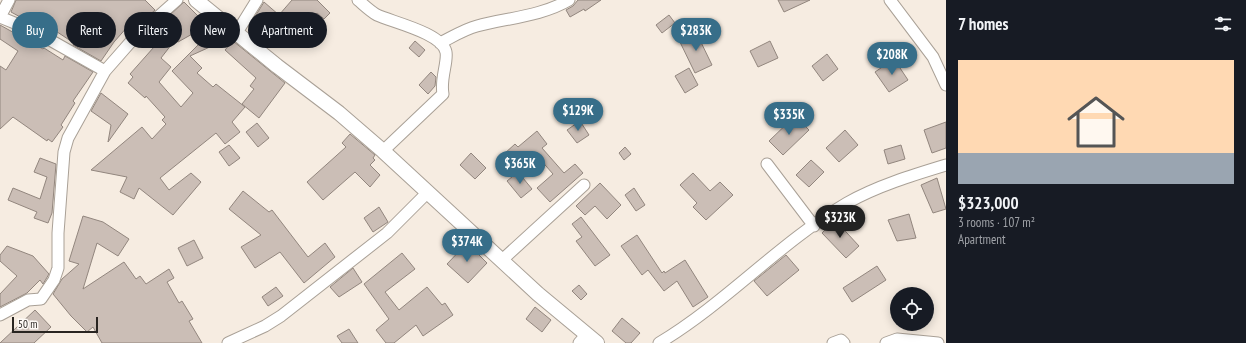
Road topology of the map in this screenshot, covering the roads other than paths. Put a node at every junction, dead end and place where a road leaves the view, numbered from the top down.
1 (9, 0) edge
2 (177, 0) edge
3 (196, 0) edge
4 (257, 0) edge
5 (358, 0) edge
6 (569, 0) edge
7 (890, 0) edge
8 (210, 12) edge
9 (0, 17) edge
10 (240, 28) edge
11 (240, 37) edge
12 (440, 43) junction
13 (105, 71) junction
14 (946, 85) edge
15 (383, 151) junction
16 (766, 164) dead end
17 (946, 165) edge
18 (584, 185) dead end
19 (428, 192) junction
20 (814, 226) junction
21 (502, 260) junction
22 (0, 316) edge
23 (587, 340) edge
24 (228, 343) edge
25 (659, 343) edge
26 (833, 343) edge
27 (844, 343) edge
28 (886, 343) edge
29 (938, 343) edge

1 - 9 street
2 - 13 street
3 - 8 street
4 - 10 street
5 - 12 street
6 - 12 street
7 - 14 street
9 - 13 street
11 - 15 street
12 - 15 street
13 - 22 street
15 - 19 street
16 - 20 street
17 - 20 street
18 - 21 street
19 - 21 street
19 - 24 street
20 - 25 street
21 - 23 street
26 - 27 street
28 - 29 street

